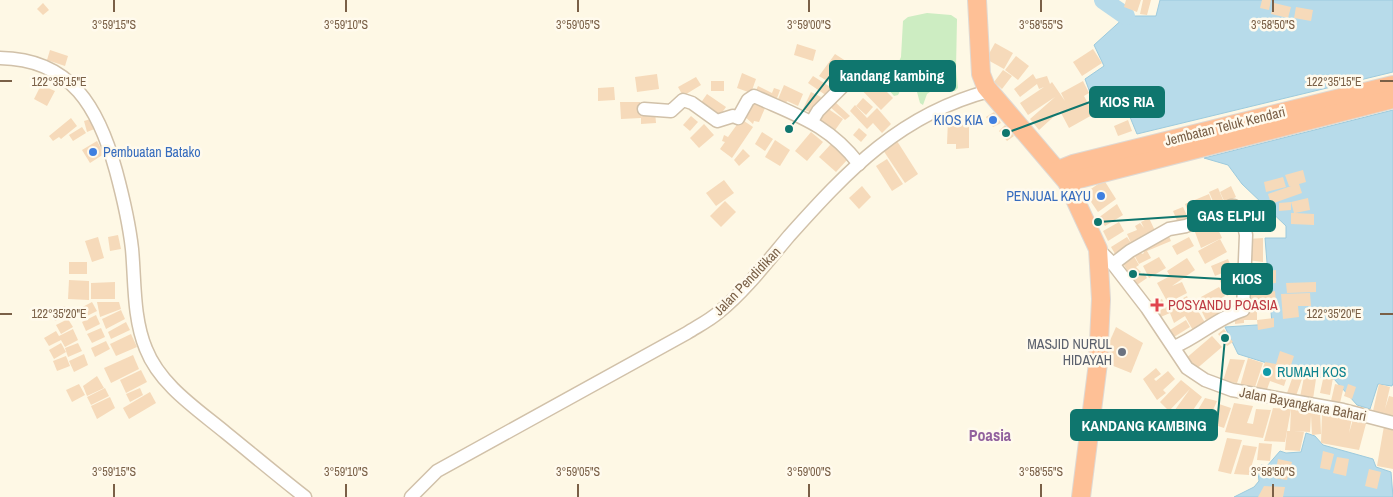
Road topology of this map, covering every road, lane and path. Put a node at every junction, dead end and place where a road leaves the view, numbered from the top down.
1 (977, 0) edge
2 (0, 58) edge
3 (859, 70) dead end
4 (1393, 84) edge
5 (989, 91) junction
6 (1393, 99) edge
7 (644, 109) dead end
8 (812, 121) junction
9 (1135, 156) junction
10 (859, 164) junction
11 (1062, 176) junction
12 (1098, 249) junction
13 (1113, 264) junction
14 (1174, 347) junction
15 (1393, 423) edge
16 (305, 497) edge
17 (411, 497) edge
18 (1081, 497) edge

1 - 5 highway
2 - 16 street
3 - 8 street
4 - 9 highway, Jembatan Teluk Kendari
5 - 10 street, Jalan Pendidikan
5 - 11 highway
6 - 9 highway, Jembatan Teluk Kendari
7 - 8 street
8 - 10 street
9 - 11 highway, Jembatan Teluk Kendari
10 - 17 street, Jalan Pendidikan
11 - 12 highway
12 - 13 street, Jalan Bayangkara Bahari
12 - 18 highway
13 - 14 street, Jalan Bayangkara Bahari
13 - 14 street
14 - 15 street, Jalan Bayangkara Bahari

